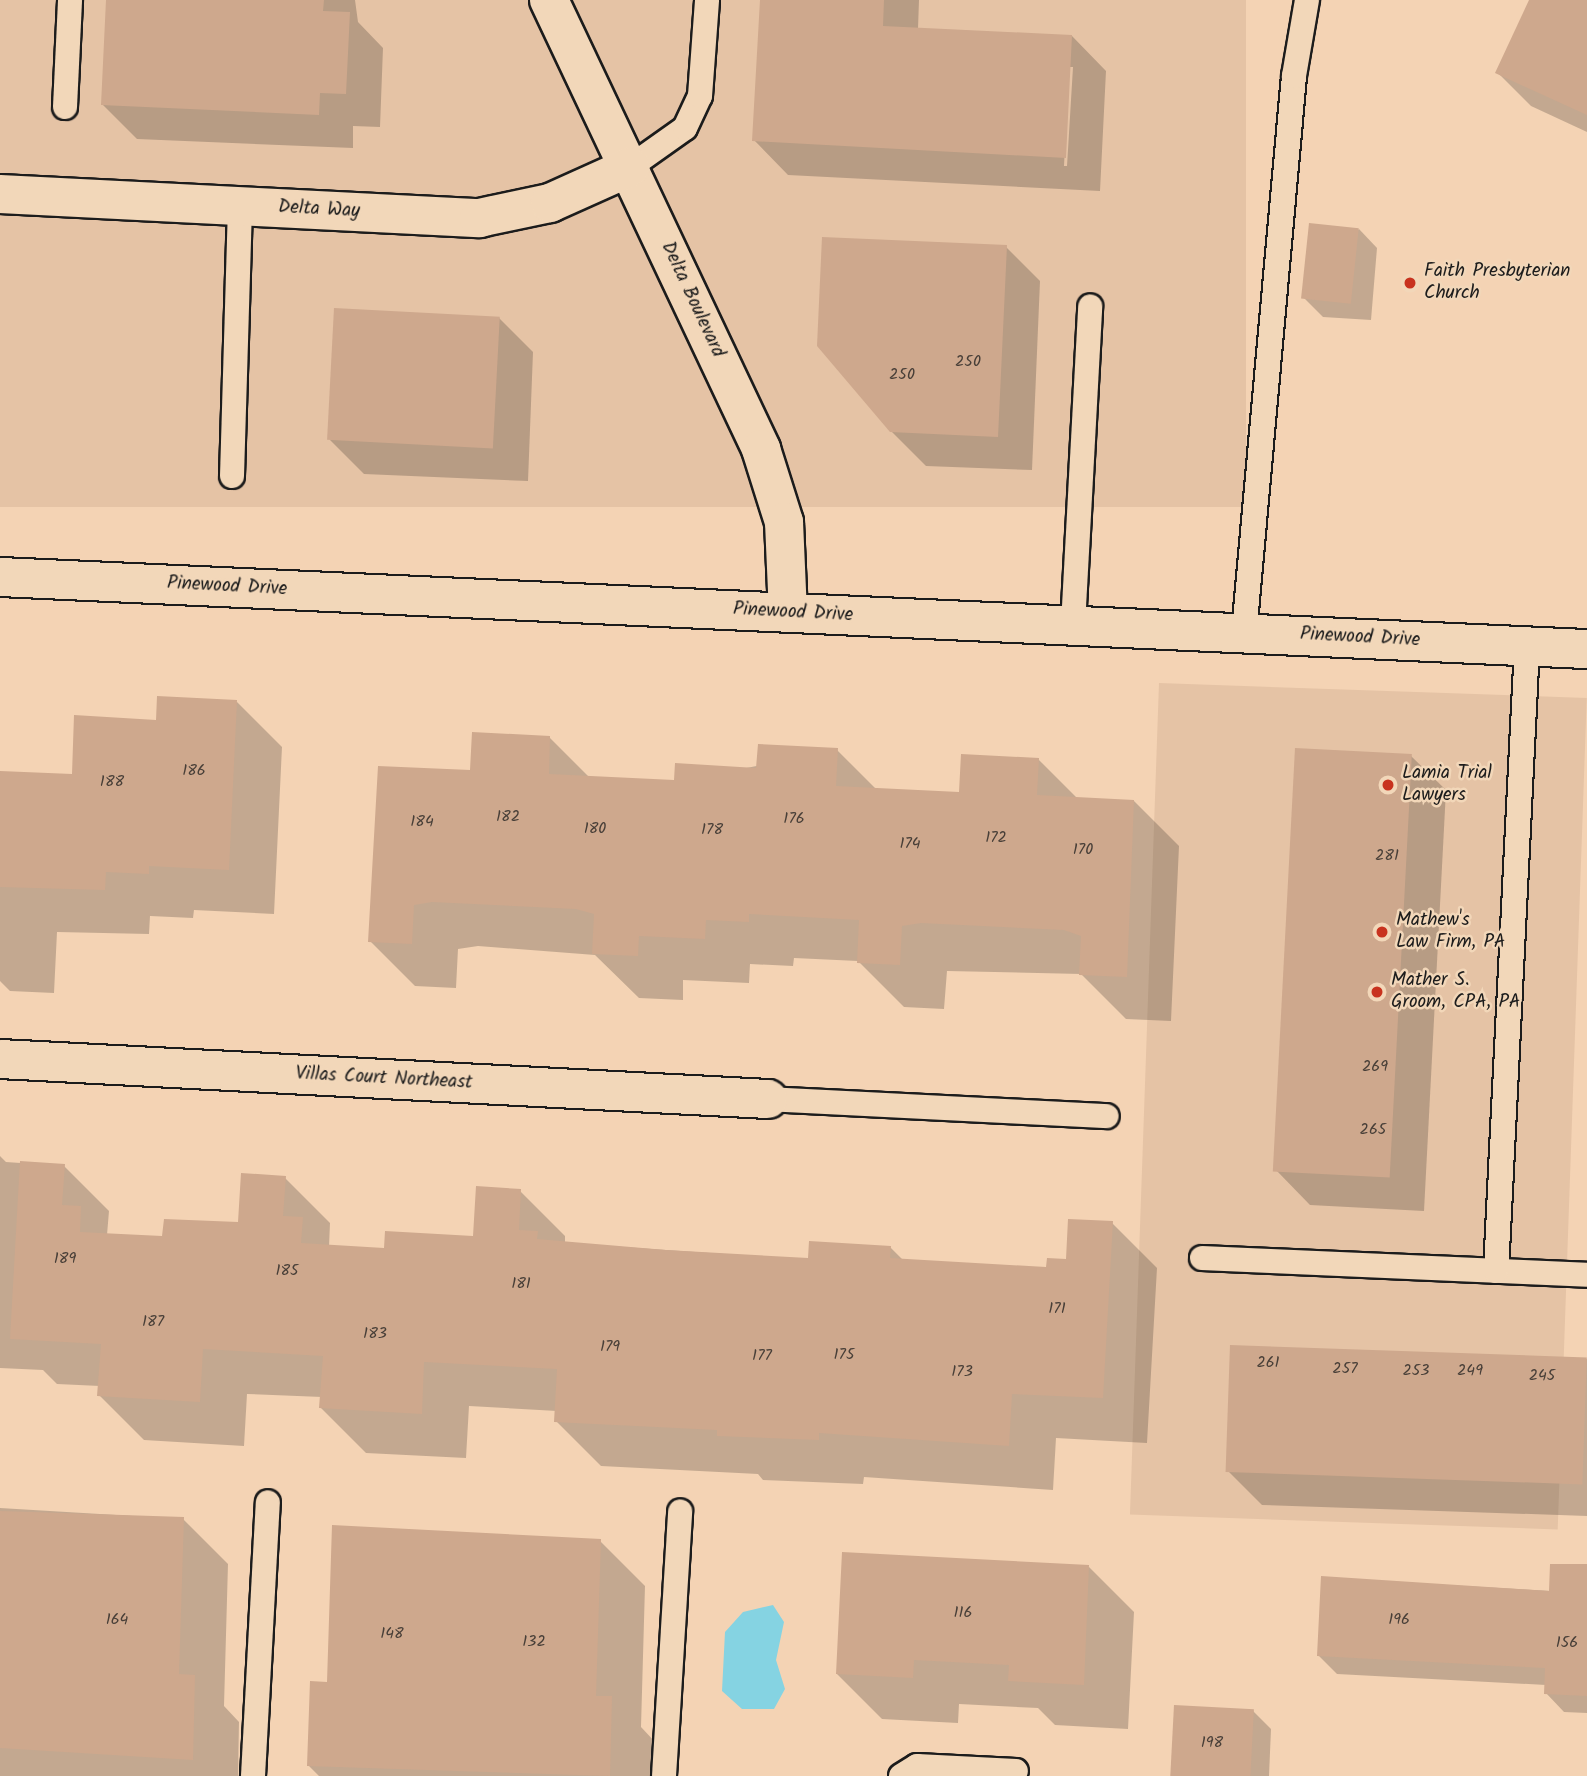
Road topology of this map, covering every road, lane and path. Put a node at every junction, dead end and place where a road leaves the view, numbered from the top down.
1 (70, 0) edge
2 (549, 0) edge
3 (707, 0) edge
4 (1307, 0) edge
5 (65, 107) dead end
6 (630, 167) junction
7 (0, 194) edge
8 (240, 206) junction
9 (1090, 306) dead end
10 (232, 476) dead end
11 (0, 576) edge
12 (788, 613) junction
13 (1073, 625) junction
14 (1244, 633) junction
15 (1527, 646) junction
16 (1587, 649) edge
17 (0, 1059) edge
18 (768, 1099) joint
19 (1107, 1116) dead end
20 (1202, 1258) dead end
21 (1496, 1271) junction
22 (1587, 1275) edge
23 (268, 1502) dead end
24 (680, 1511) dead end
25 (1016, 1771) dead end
26 (253, 1776) edge
27 (664, 1776) edge
28 (901, 1776) edge

1 - 5 lane
2 - 6 street, Delta Boulevard
3 - 6 lane
4 - 14 lane
6 - 8 street, Delta Way
6 - 12 street, Delta Boulevard
7 - 8 street, Delta Way
8 - 10 lane
9 - 13 lane
11 - 12 street, Pinewood Drive
12 - 13 street, Pinewood Drive
13 - 14 street, Pinewood Drive
14 - 15 street, Pinewood Drive
15 - 16 street, Pinewood Drive
15 - 21 lane
17 - 18 street, Villas Court Northeast
18 - 19 lane
20 - 21 lane
21 - 22 lane
23 - 26 lane
24 - 27 lane
25 - 28 lane

